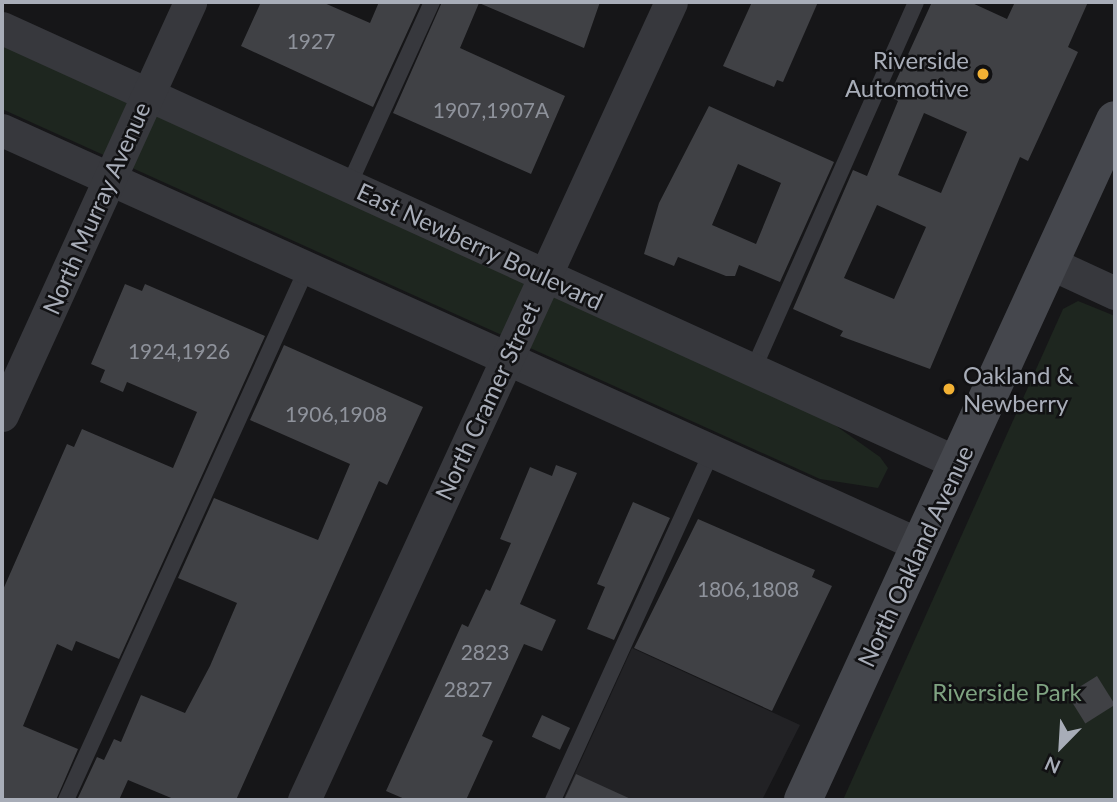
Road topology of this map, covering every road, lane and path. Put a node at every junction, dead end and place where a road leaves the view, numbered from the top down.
1 (190, 2) edge
2 (432, 2) edge
3 (671, 2) edge
4 (916, 2) edge
5 (2, 28) edge
6 (148, 94) junction
7 (1115, 120) edge
8 (2, 130) edge
9 (110, 179) junction
10 (349, 186) junction
11 (1050, 263) junction
12 (307, 268) junction
13 (545, 275) junction
14 (1115, 293) edge
15 (507, 358) junction
16 (753, 370) junction
17 (2, 415) edge
18 (712, 451) junction
19 (958, 463) junction
20 (920, 545) junction
21 (66, 800) edge
22 (304, 800) edge
23 (553, 800) edge
24 (803, 800) edge

1 - 6 street, North Murray Avenue
2 - 10 lane
3 - 13 street, North Cramer Street
4 - 16 lane
5 - 6 street, East Newberry Boulevard
6 - 9 street, North Murray Avenue
6 - 10 street, East Newberry Boulevard
7 - 11 main road, North Oakland Avenue
8 - 9 street
9 - 12 street
9 - 17 street, North Murray Avenue
10 - 13 street, East Newberry Boulevard
11 - 14 street
11 - 19 main road, North Oakland Avenue
12 - 15 street
12 - 21 lane
13 - 15 street, North Cramer Street
13 - 16 street, East Newberry Boulevard
15 - 18 street
15 - 22 street, North Cramer Street
16 - 19 street, East Newberry Boulevard
18 - 20 street
18 - 23 lane
19 - 20 main road, North Oakland Avenue
20 - 24 main road, North Oakland Avenue

